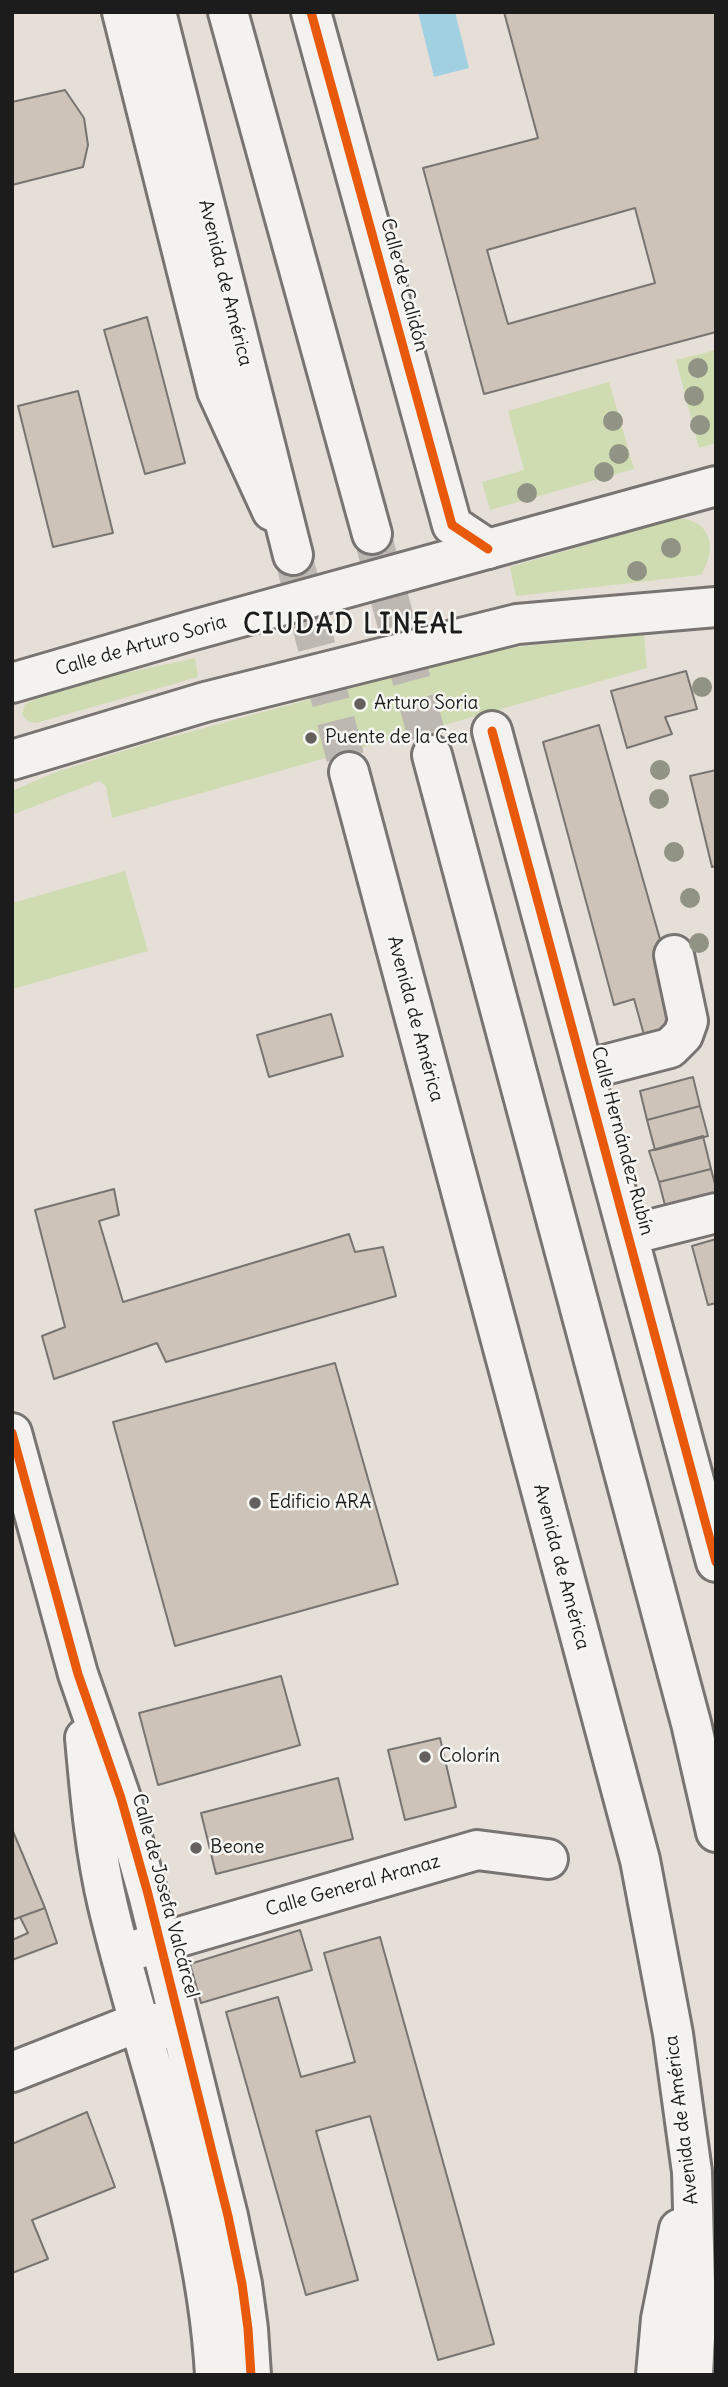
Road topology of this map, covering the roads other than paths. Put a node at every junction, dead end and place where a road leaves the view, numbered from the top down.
1 (122, 12) edge
2 (156, 12) edge
3 (228, 12) edge
4 (311, 12) edge
5 (709, 498) edge
6 (372, 534) tunnel mouth
7 (488, 549) junction
8 (715, 605) edge
9 (12, 683) edge
10 (492, 731) dead end
11 (432, 755) tunnel mouth
12 (12, 760) edge
13 (349, 772) tunnel mouth
14 (674, 955) dead end
15 (585, 1070) junction
16 (716, 1213) edge
17 (629, 1235) junction
18 (12, 1433) edge
19 (716, 1562) edge
20 (78, 1674) junction
21 (716, 1832) edge
22 (548, 1859) dead end
23 (160, 1943) junction
24 (121, 1954) junction
25 (139, 2022) junction
26 (12, 2072) edge
27 (692, 2172) junction
28 (235, 2248) junction
29 (204, 2273) junction
30 (215, 2375) edge
31 (232, 2375) edge
32 (251, 2375) edge
33 (656, 2375) edge
34 (693, 2375) edge

1 - 2 main road, Avenida de América
3 - 6 main road
4 - 7 main road, Calle de Calidón
5 - 7 main road, Calle de Arturo Soria
7 - 9 main road, Calle de Arturo Soria
8 - 12 main road
10 - 15 main road, Calle Hernández Rubín
11 - 21 main road
13 - 27 main road, Avenida de América
14 - 15 main road
15 - 17 main road, Calle Hernández Rubín
16 - 17 main road
17 - 19 main road, Calle Hernández Rubín
18 - 20 main road, Calle de Josefa Valcárcel
20 - 23 main road, Calle de Josefa Valcárcel
20 - 24 main road, Calle de Josefa Valcárcel
22 - 23 main road, Calle General Aranaz
23 - 24 main road, Calle General Aranaz
23 - 28 main road, Calle de Josefa Valcárcel
24 - 25 main road, Calle de Josefa Valcárcel
25 - 26 main road
25 - 28 main road, Calle de Josefa Valcárcel
25 - 29 main road, Calle de Josefa Valcárcel
27 - 33 main road
27 - 34 main road, Avenida de América
28 - 32 main road, Calle de Josefa Valcárcel
29 - 30 main road, Calle de Josefa Valcárcel
29 - 31 main road, Calle de Josefa Valcárcel

